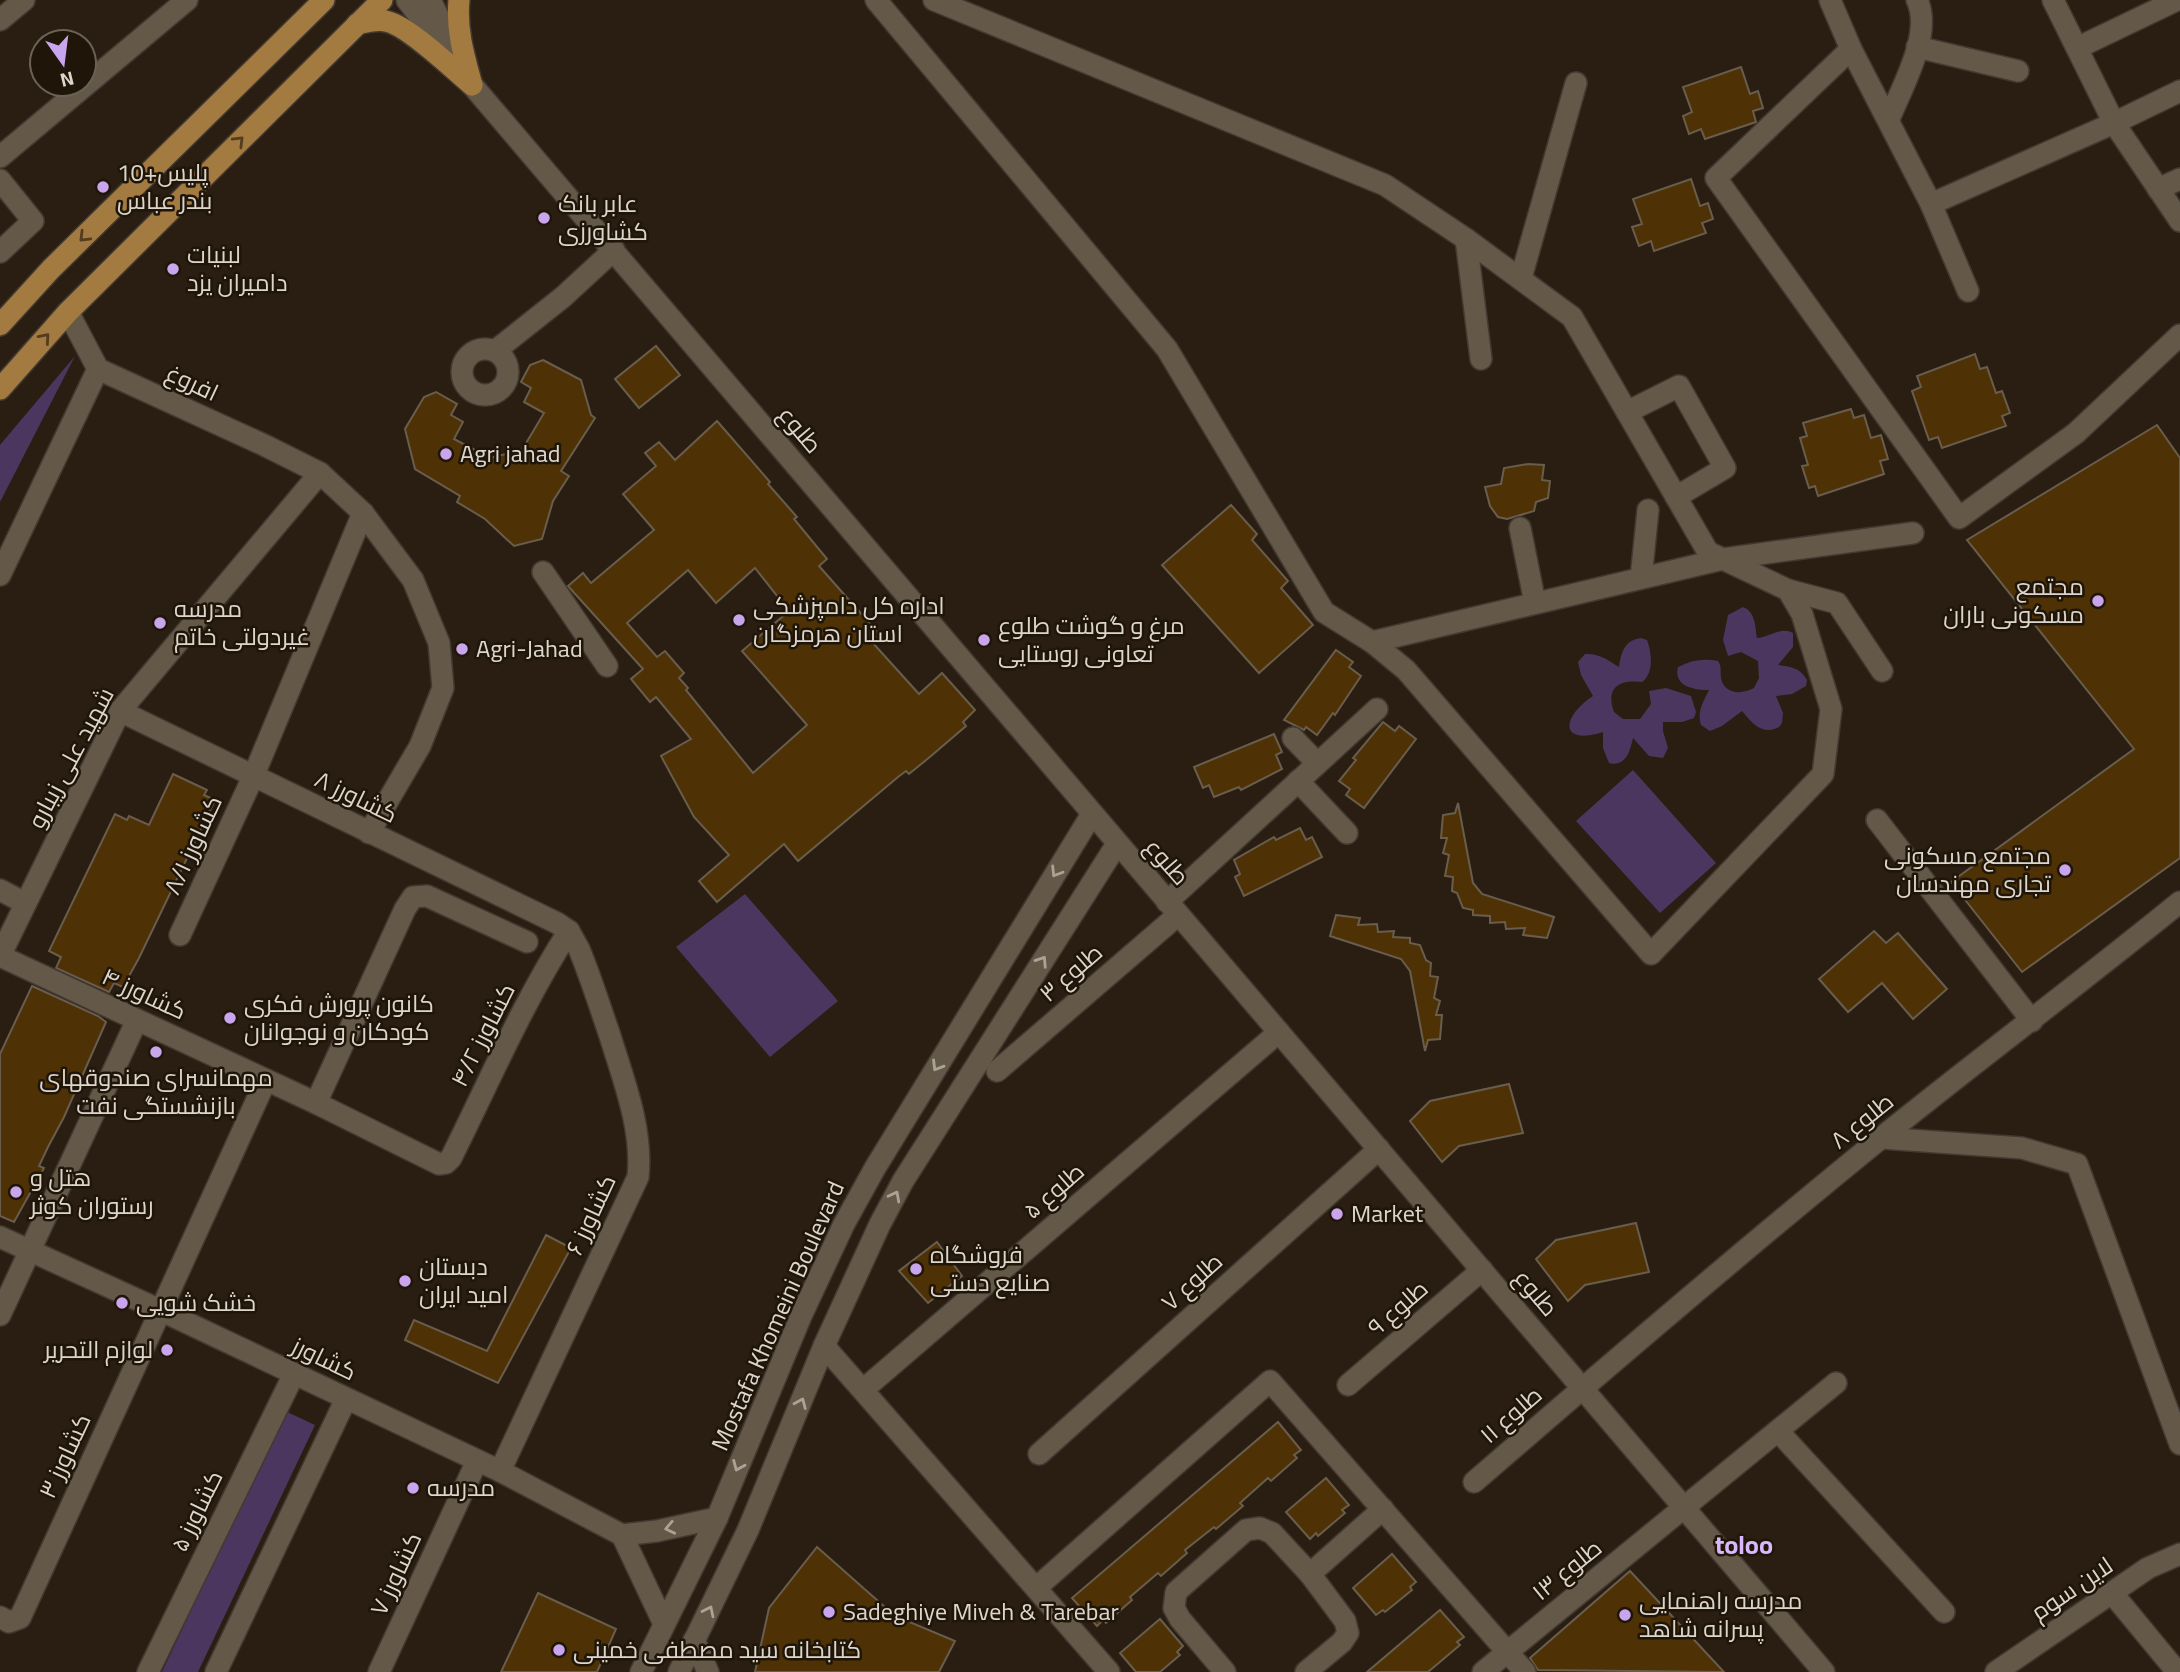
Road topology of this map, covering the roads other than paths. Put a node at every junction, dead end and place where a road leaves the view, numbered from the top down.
1 (24, 0) edge
2 (187, 0) edge
3 (301, 0) edge
4 (324, 0) edge
5 (382, 0) edge
6 (407, 0) edge
7 (430, 0) edge
8 (458, 0) edge
9 (876, 0) edge
10 (934, 0) edge
11 (1830, 0) edge
12 (1917, 0) edge
13 (2053, 0) edge
14 (2178, 0) edge
15 (0, 20) edge
16 (356, 24) junction
17 (293, 31) junction
18 (1917, 47) junction
19 (2077, 48) junction
20 (1851, 49) junction
21 (2018, 71) dead end
22 (1576, 83) dead end
23 (472, 85) junction
24 (2180, 91) edge
25 (1889, 119) junction
26 (2114, 123) junction
27 (0, 157) edge
28 (2180, 179) edge
29 (0, 180) edge
30 (2158, 189) junction
31 (1931, 204) junction
32 (2180, 221) edge
33 (1466, 239) junction
34 (614, 250) junction
35 (0, 252) edge
36 (1521, 278) junction
37 (1968, 290) dead end
38 (68, 312) junction
39 (0, 325) edge
40 (2180, 335) edge
41 (495, 351) dead end
42 (1481, 359) dead end
43 (98, 369) junction
44 (0, 389) edge
45 (1627, 412) junction
46 (320, 474) junction
47 (1676, 497) junction
48 (1648, 510) dead end
49 (363, 513) junction
50 (1520, 528) dead end
51 (1913, 533) dead end
52 (1723, 559) junction
53 (543, 572) dead end
54 (0, 575) edge
55 (1641, 578) junction
56 (1788, 590) junction
57 (1535, 603) junction
58 (1372, 642) junction
59 (607, 666) dead end
60 (1882, 671) dead end
61 (1377, 709) dead end
62 (120, 711) junction
63 (1293, 738) dead end
64 (1317, 763) junction
65 (253, 777) junction
66 (1298, 781) junction
67 (1092, 814) junction
68 (1877, 820) dead end
69 (369, 833) junction
70 (1347, 833) dead end
71 (1117, 844) junction
72 (0, 890) edge
73 (2180, 902) edge
74 (25, 903) junction
75 (1172, 908) junction
76 (569, 931) junction
77 (180, 934) dead end
78 (527, 942) dead end
79 (0, 956) edge
80 (986, 985) junction
81 (1015, 1003) junction
82 (137, 1020) junction
83 (2032, 1021) junction
84 (1279, 1032) junction
85 (997, 1071) dead end
86 (266, 1080) junction
87 (316, 1103) junction
88 (1881, 1138) junction
89 (1379, 1149) junction
90 (446, 1163) joint
91 (0, 1237) edge
92 (30, 1251) junction
93 (1482, 1270) junction
94 (160, 1310) junction
95 (0, 1315) edge
96 (824, 1346) junction
97 (294, 1374) junction
98 (1836, 1383) dead end
99 (1348, 1385) dead end
100 (1582, 1388) junction
101 (864, 1389) junction
102 (346, 1399) junction
103 (1778, 1431) junction
104 (2180, 1444) edge
105 (1039, 1454) dead end
106 (477, 1461) junction
107 (500, 1471) junction
108 (1474, 1482) dead end
109 (1685, 1508) junction
110 (1383, 1509) junction
111 (717, 1518) junction
112 (622, 1535) junction
113 (2180, 1553) edge
114 (1310, 1574) junction
115 (1036, 1588) junction
116 (2112, 1593) junction
117 (1944, 1612) dead end
118 (7, 1619) edge
119 (664, 1624) junction
120 (694, 1640) junction
121 (1508, 1651) junction
122 (2174, 1668) dead end
123 (148, 1672) edge
124 (216, 1672) edge
125 (379, 1672) edge
126 (641, 1672) edge
127 (679, 1672) edge
128 (708, 1672) edge
129 (1109, 1672) edge
130 (1225, 1672) edge
131 (1306, 1672) edge
132 (1483, 1672) edge
133 (1525, 1672) edge
134 (1824, 1672) edge
135 (1996, 1672) edge

1 - 15 street
2 - 27 street
3 - 17 main road
4 - 17 main road
5 - 16 main road
6 - 23 street, طلوع
7 - 23 street, طلوع
8 - 23 main road
9 - 58 street
10 - 33 street
11 - 20 street
12 - 18 street
13 - 19 street
14 - 19 street
16 - 23 main road
38 -> 16 main road
17 -> 39 main road
18 - 21 street
18 - 25 street
19 - 26 street
20 - 25 street
20 - 40 street
22 - 36 street
23 - 34 street, طلوع
24 - 26 street
25 - 31 street
26 - 30 street
26 - 31 street
28 - 30 street
29 - 35 street
30 - 32 street
31 - 37 street
33 - 36 street
33 - 42 street
34 - 41 street
34 - 67 street, طلوع
36 - 45 street
38 - 43 street
44 -> 38 main road
43 - 46 street, افروغ
43 - 54 street
45 - 47 street
45 - 47 street
46 - 49 street, افروغ
46 - 62 street, شهید علی زیبارو
47 - 52 street
48 - 55 street
49 - 65 street, کشاورز ۸/۱
49 - 69 street, افروغ
50 - 57 street
51 - 52 street
52 - 55 street
52 - 56 street
53 - 59 street
55 - 57 street
56 - 58 street
56 - 60 street
57 - 58 street
61 - 64 street, طلوع ۳
62 - 65 street, کشاورز ۸
62 - 74 street, شهید علی زیبارو
63 - 64 street
64 - 66 street, طلوع ۳
65 - 69 street, کشاورز ۸
65 - 77 street, کشاورز ۸/۱
66 - 70 street
66 - 75 street, طلوع ۳
67 - 71 street, طلوع
67 -> 80 street, Mostafa Khomeini Boulevard
68 - 83 street
69 - 76 street, کشاورز ۸
71 - 75 street, طلوع
81 -> 71 street
72 - 74 street
73 - 83 street, طلوع ۸
74 - 79 street, شهید علی زیبارو
75 - 84 street, طلوع
75 - 85 street, طلوع ۳
76 - 90 street, کشاورز ۴/۲
76 - 107 street, کشاورز ۶
78 - 87 street
79 - 82 street, کشاورز ۴
80 - 81 street
80 -> 111 street, Mostafa Khomeini Boulevard
96 -> 81 street
82 - 86 street, کشاورز ۴
82 - 92 street
83 - 88 street, طلوع ۸
84 - 89 street, طلوع
84 - 101 street, طلوع ۵
86 - 87 street, کشاورز ۴
86 - 94 street
87 - 90 street, کشاورز ۴
88 - 100 street, طلوع ۸
88 - 104 street
89 - 93 street, طلوع
89 - 105 street, طلوع ۷
91 - 92 street, کشاورز
92 - 94 street, کشاورز
92 - 95 street
93 - 99 street, طلوع ۹
93 - 100 street, طلوع
94 - 97 street, کشاورز
94 - 118 street, کشاورز ۳
96 - 101 street
120 -> 96 street
97 - 102 street, کشاورز
97 - 123 street, کشاورز ۵
98 - 103 street, طلوع ۱۳
100 - 108 street, طلوع ۱۱
100 - 109 street, طلوع
101 - 115 street
102 - 106 street, کشاورز
102 - 124 street
103 - 109 street, طلوع ۱۳
103 - 117 street
106 - 107 street, کشاورز
106 - 125 street, کشاورز ۷
107 - 112 street, کشاورز
109 - 121 street, طلوع ۱۳
109 - 134 street, طلوع
110 - 114 street
110 - 115 street
110 - 121 street
111 -> 112 street
111 - 119 street, Mostafa Khomeini Boulevard
112 - 119 street
113 - 116 street, لاین سوم
114 - 130 street
114 - 131 street
115 - 129 street
116 - 122 street
116 - 135 street, لاین سوم
119 - 126 street, Mostafa Khomeini Boulevard
120 - 127 street
120 - 128 street
121 - 132 street, طلوع ۱۳
121 - 133 street

